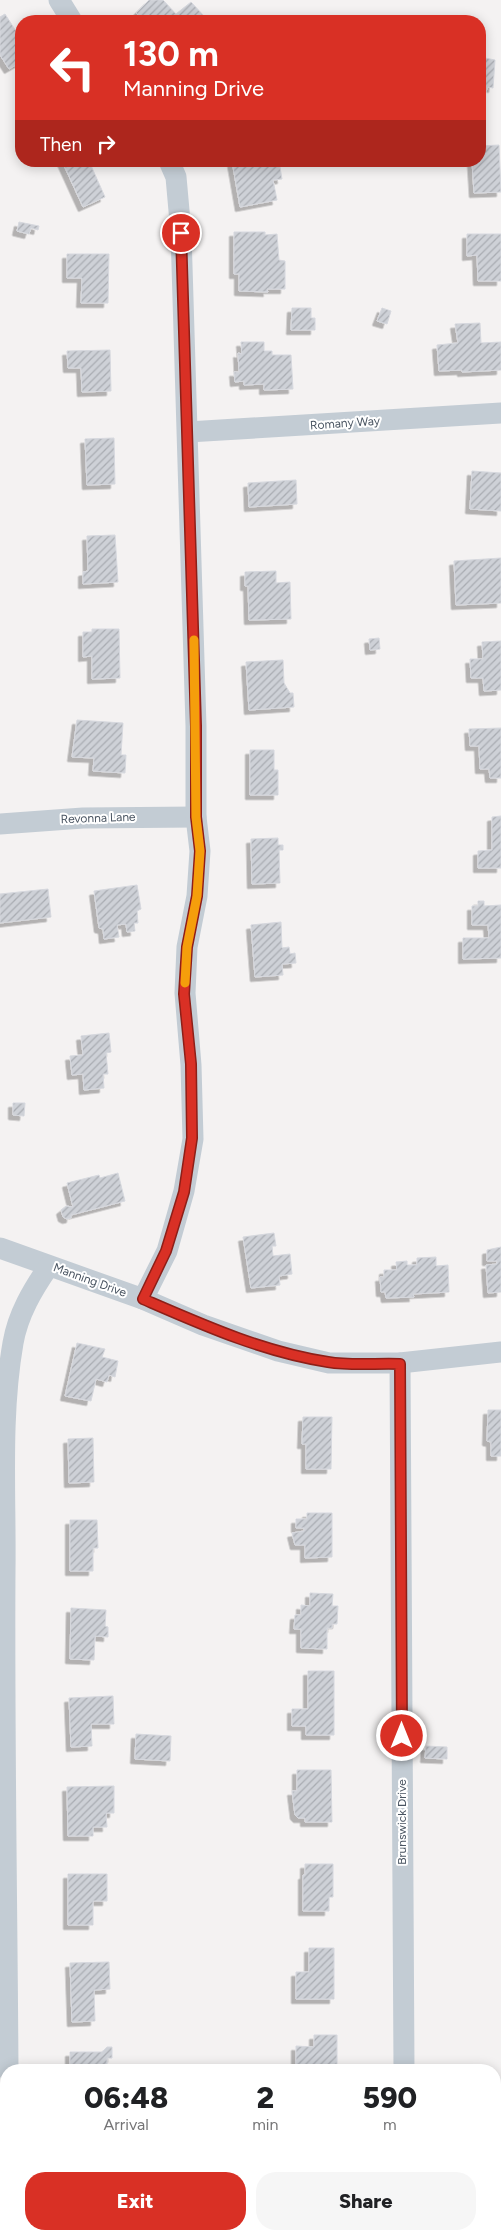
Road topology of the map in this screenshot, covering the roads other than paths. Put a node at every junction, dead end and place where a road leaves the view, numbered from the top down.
1 (59, 0) edge
2 (68, 15) edge
3 (172, 167) edge
4 (501, 413) edge
5 (188, 432) junction
6 (196, 817) junction
7 (0, 824) edge
8 (0, 1248) edge
9 (49, 1266) junction
10 (143, 1299) junction
11 (501, 1352) edge
12 (400, 1364) junction
13 (2, 1633) edge
14 (8, 2064) edge
15 (404, 2064) edge

1 - 2 street
3 - 5 street
4 - 5 street, Romany Way
5 - 6 street
6 - 7 street, Revonna Lane
6 - 10 street
8 - 9 street, Manning Drive
9 - 10 street, Manning Drive
9 - 13 street
10 - 12 street, Manning Drive
11 - 12 street, Manning Drive
12 - 15 street, Brunswick Drive
13 - 14 street

